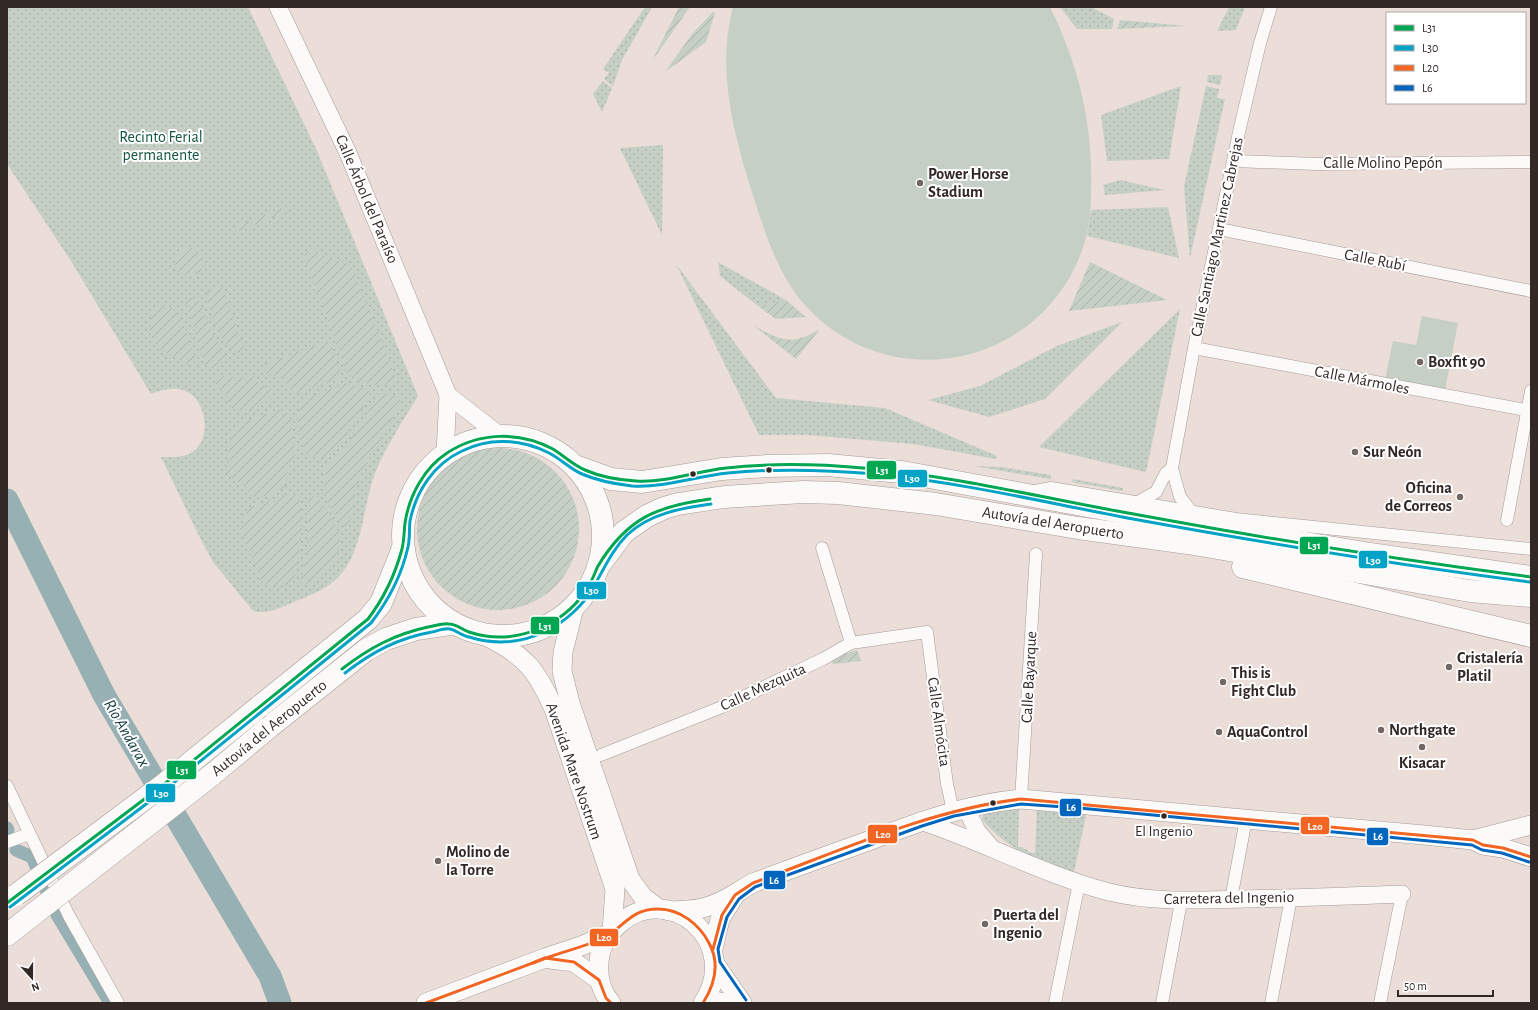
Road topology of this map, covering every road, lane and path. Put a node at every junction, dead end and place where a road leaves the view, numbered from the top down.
1 (278, 7) edge
2 (1271, 7) edge
3 (1234, 161) junction
4 (1531, 162) edge
5 (1219, 229) junction
6 (1531, 291) edge
7 (1194, 348) junction
8 (1531, 391) edge
9 (448, 395) junction
10 (1529, 411) edge
11 (498, 434) junction
12 (445, 454) junction
13 (578, 467) junction
14 (1172, 468) junction
15 (1128, 507) junction
16 (1196, 518) junction
17 (1507, 520) dead end
18 (1078, 528) junction
19 (403, 548) junction
20 (822, 548) dead end
21 (1531, 549) edge
22 (1036, 554) dead end
23 (598, 567) junction
24 (1531, 577) edge
25 (1531, 596) edge
26 (575, 604) junction
27 (450, 624) junction
28 (927, 632) joint
29 (1531, 636) edge
30 (488, 637) junction
31 (851, 644) junction
32 (601, 755) dead end
33 (7, 786) edge
34 (1021, 799) junction
35 (959, 810) junction
36 (1246, 819) junction
37 (920, 821) junction
38 (1531, 825) edge
39 (29, 834) junction
40 (1473, 840) junction
41 (7, 842) edge
42 (993, 849) junction
43 (1531, 857) edge
44 (1079, 883) junction
45 (1402, 894) joint
46 (735, 895) junction
47 (1291, 898) junction
48 (12, 899) edge
49 (1231, 899) junction
50 (1181, 902) junction
51 (664, 910) junction
52 (610, 932) junction
53 (7, 935) edge
54 (714, 957) junction
55 (545, 958) junction
56 (599, 980) junction
57 (118, 1003) edge
58 (426, 1003) edge
59 (611, 1003) edge
60 (703, 1003) edge
61 (711, 1003) edge
62 (724, 1003) edge
63 (742, 1003) edge
64 (1055, 1003) edge
65 (1162, 1003) edge
66 (1271, 1003) edge
67 (1380, 1003) edge

1 - 9 main road, Calle Árbol del Paraíso
2 - 3 street, Calle Santiago Martinez Cabrejas
3 - 4 street, Calle Molino Pepón
3 - 5 street, Calle Santiago Martinez Cabrejas
5 - 6 street, Calle Rubí
5 - 7 street, Calle Santiago Martinez Cabrejas
7 - 10 street, Calle Mármoles
7 - 14 street, Calle Santiago Martinez Cabrejas
8 - 10 street
9 - 11 main road
9 - 12 main road
10 - 17 street
11 - 12 highway
11 - 13 highway
12 - 19 highway
13 - 15 highway, Autovía del Aeropuerto
13 - 23 highway
14 - 15 street, Calle Santiago Martinez Cabrejas
14 - 16 street, Calle Santiago Martinez Cabrejas
15 - 16 highway, Autovía del Aeropuerto
16 - 21 street
16 - 24 highway, Autovía del Aeropuerto
18 - 23 highway, Autovía del Aeropuerto
18 - 25 highway, Autovía del Aeropuerto
18 - 29 highway
19 - 27 highway
19 - 48 highway, Autovía del Aeropuerto, bridge
20 - 31 street
22 - 34 street, Calle Bayarque
23 - 26 highway
26 - 30 highway
26 - 51 main road, Avenida Mare Nostrum
27 - 30 highway
27 - 53 highway, Autovía del Aeropuerto, bridge
28 - 31 street, Calle Mezquita
28 - 35 street, Calle Almócita
30 - 52 main road, Avenida Mare Nostrum
31 - 32 street, Calle Mezquita
33 - 39 street
34 - 35 main road
34 - 36 main road
35 - 37 main road
35 - 42 main road, Carretera del Ingenio
36 - 40 main road
36 - 49 street
37 - 42 main road, Carretera del Ingenio
37 - 46 main road
38 - 40 main road
39 - 41 street
39 - 57 street
40 - 43 main road
42 - 44 main road, Carretera del Ingenio
44 - 50 main road, Carretera del Ingenio
44 - 64 street
45 - 47 main road, Carretera del Ingenio
45 - 67 street
46 - 51 main road
46 - 54 main road
47 - 49 main road, Carretera del Ingenio
47 - 66 street
49 - 50 main road, Carretera del Ingenio
50 - 65 street
51 - 52 main road
51 - 54 main road
52 - 55 main road
52 - 56 main road
54 - 60 main road
54 - 63 main road
55 - 56 main road
55 - 58 main road
56 - 59 main road
61 - 62 main road

